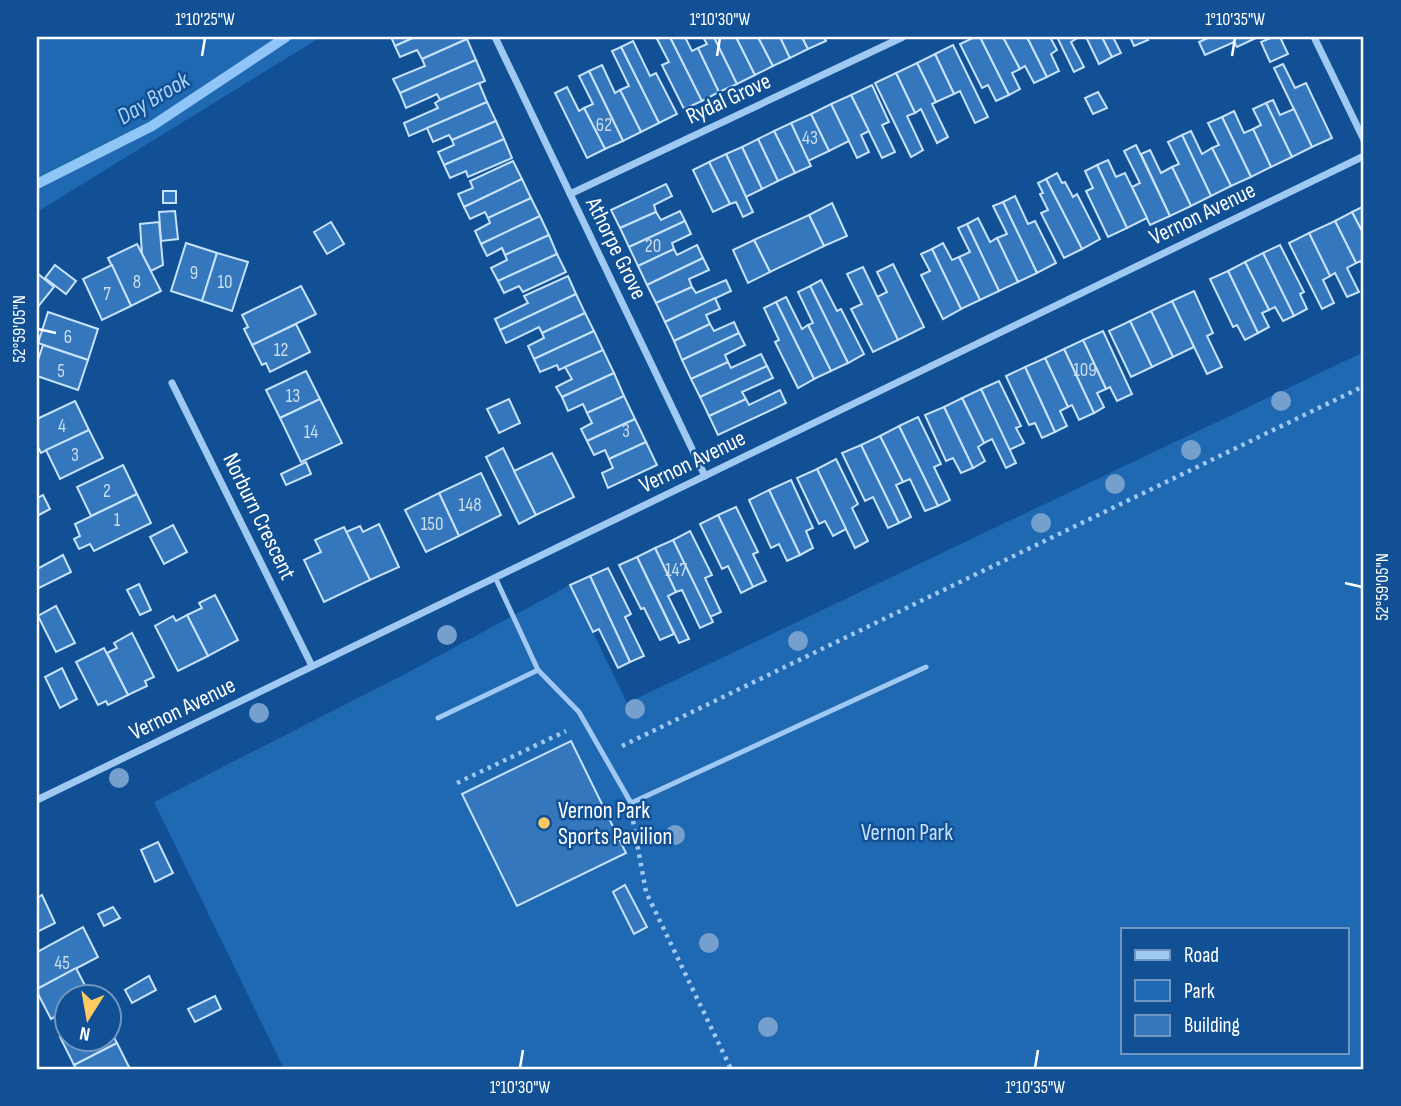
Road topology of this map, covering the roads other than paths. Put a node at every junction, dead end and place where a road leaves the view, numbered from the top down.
1 (495, 37) edge
2 (902, 37) edge
3 (1314, 37) edge
4 (1364, 140) edge
5 (1364, 156) edge
6 (570, 194) junction
7 (172, 383) dead end
8 (705, 476) junction
9 (495, 577) junction
10 (312, 666) junction
11 (926, 667) dead end
12 (538, 670) junction
13 (438, 718) dead end
14 (37, 800) edge

1 - 6 street, Athorpe Grove
2 - 6 street, Rydal Grove
3 - 4 street
5 - 8 street, Vernon Avenue
6 - 8 street, Athorpe Grove
7 - 10 street, Norburn Crescent
8 - 9 street, Vernon Avenue
9 - 10 street, Vernon Avenue
9 - 12 lane
10 - 14 street, Vernon Avenue
11 - 12 lane
12 - 13 lane

